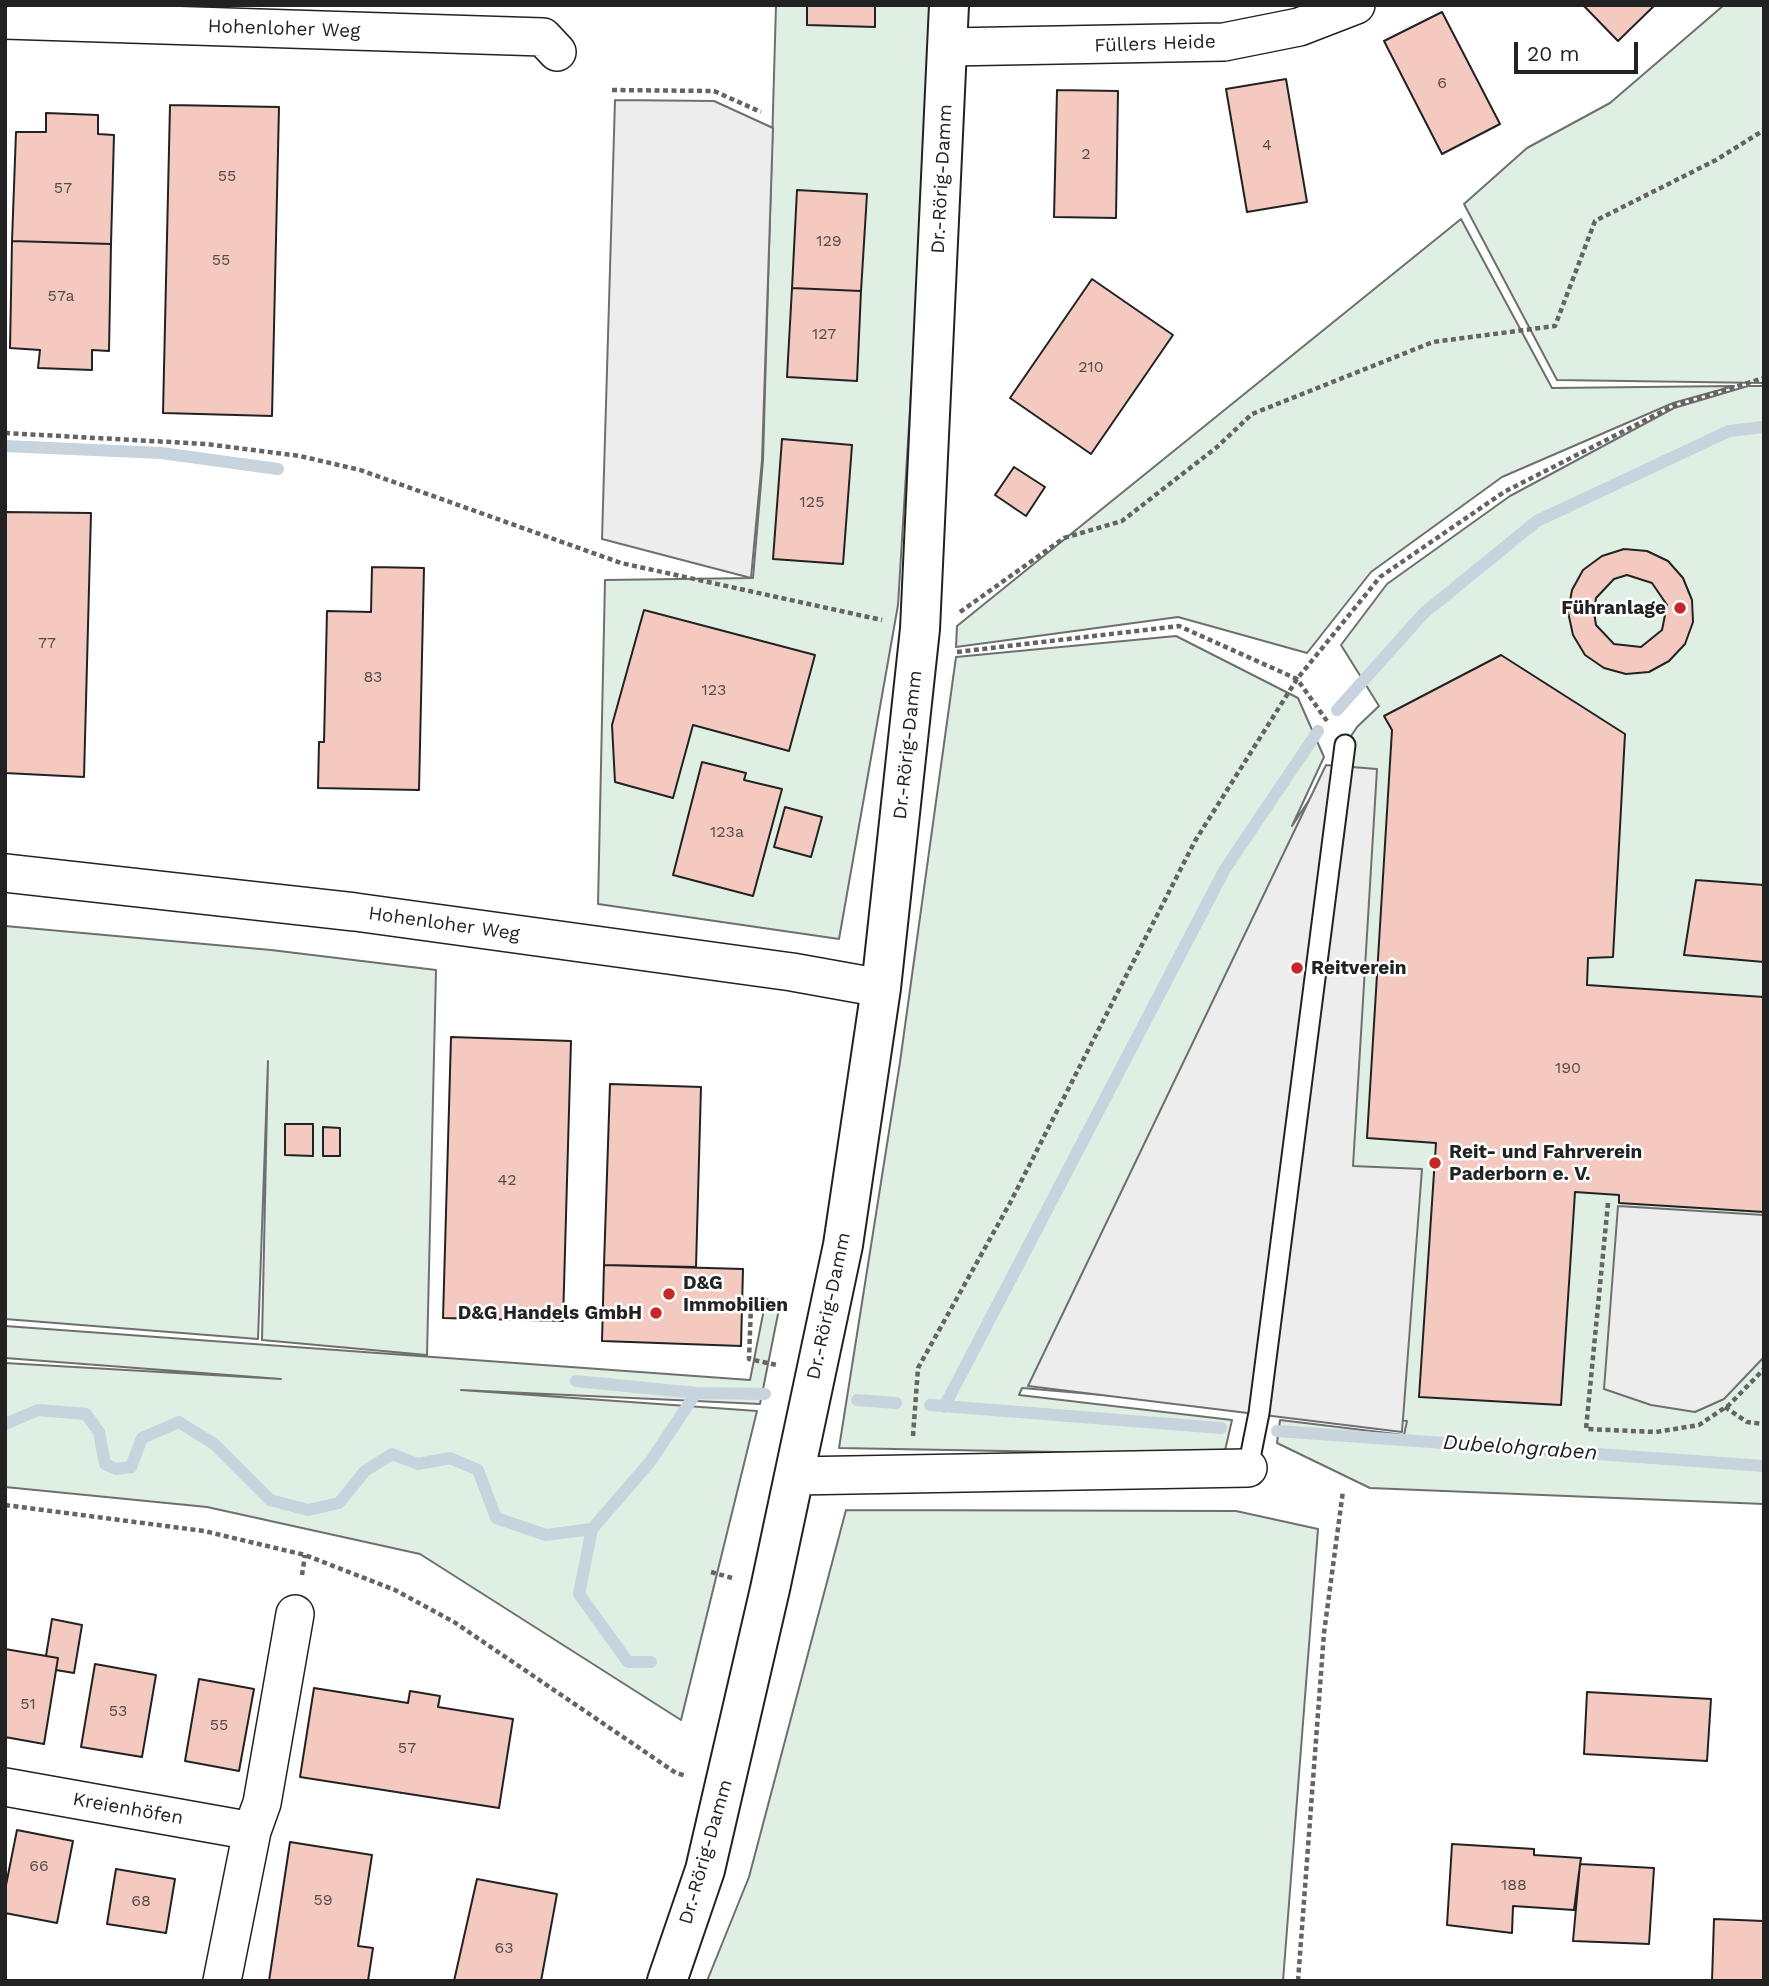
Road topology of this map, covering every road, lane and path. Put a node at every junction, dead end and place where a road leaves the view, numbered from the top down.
1 (949, 5) edge
2 (1356, 5) edge
3 (1300, 16) edge
4 (5, 20) edge
5 (948, 47) junction
6 (557, 52) dead end
7 (612, 90) dead end
8 (761, 112) dead end
9 (1764, 130) edge
10 (1764, 378) edge
11 (5, 433) edge
12 (919, 640) junction
13 (1297, 679) junction
14 (1345, 745) joint
15 (5, 873) edge
16 (881, 988) junction
17 (1608, 1203) dead end
18 (751, 1305) dead end
19 (771, 1363) dead end
20 (1764, 1370) edge
21 (1726, 1407) junction
22 (1764, 1424) edge
23 (1248, 1468) joint
24 (911, 1472) junction
25 (794, 1476) junction
26 (1343, 1491) dead end
27 (5, 1505) edge
28 (295, 1614) dead end
29 (5, 1787) edge
30 (724, 1787) junction
31 (252, 1832) junction
32 (222, 1981) edge
33 (667, 1981) edge
34 (1298, 1981) edge

1 - 5 street, Dr.-Rörig-Damm
2 - 3 street, Füllers Heide
3 - 5 street, Füllers Heide
4 - 6 street, Hohenloher Weg
5 - 12 street, Dr.-Rörig-Damm
7 - 8 path
9 - 12 path
10 - 13 path
11 - 12 path
12 - 13 path
12 - 16 street, Dr.-Rörig-Damm
13 - 14 path
13 - 24 path
14 - 23 lane
15 - 16 street, Hohenloher Weg
16 - 25 street, Dr.-Rörig-Damm
17 - 21 path
18 - 19 path
20 - 21 path
21 - 22 path
23 - 24 street
24 - 25 street
25 - 30 street, Dr.-Rörig-Damm
26 - 34 path
27 - 30 path
28 - 31 street
29 - 31 street, Kreienhöfen
30 - 33 street, Dr.-Rörig-Damm
31 - 32 street

